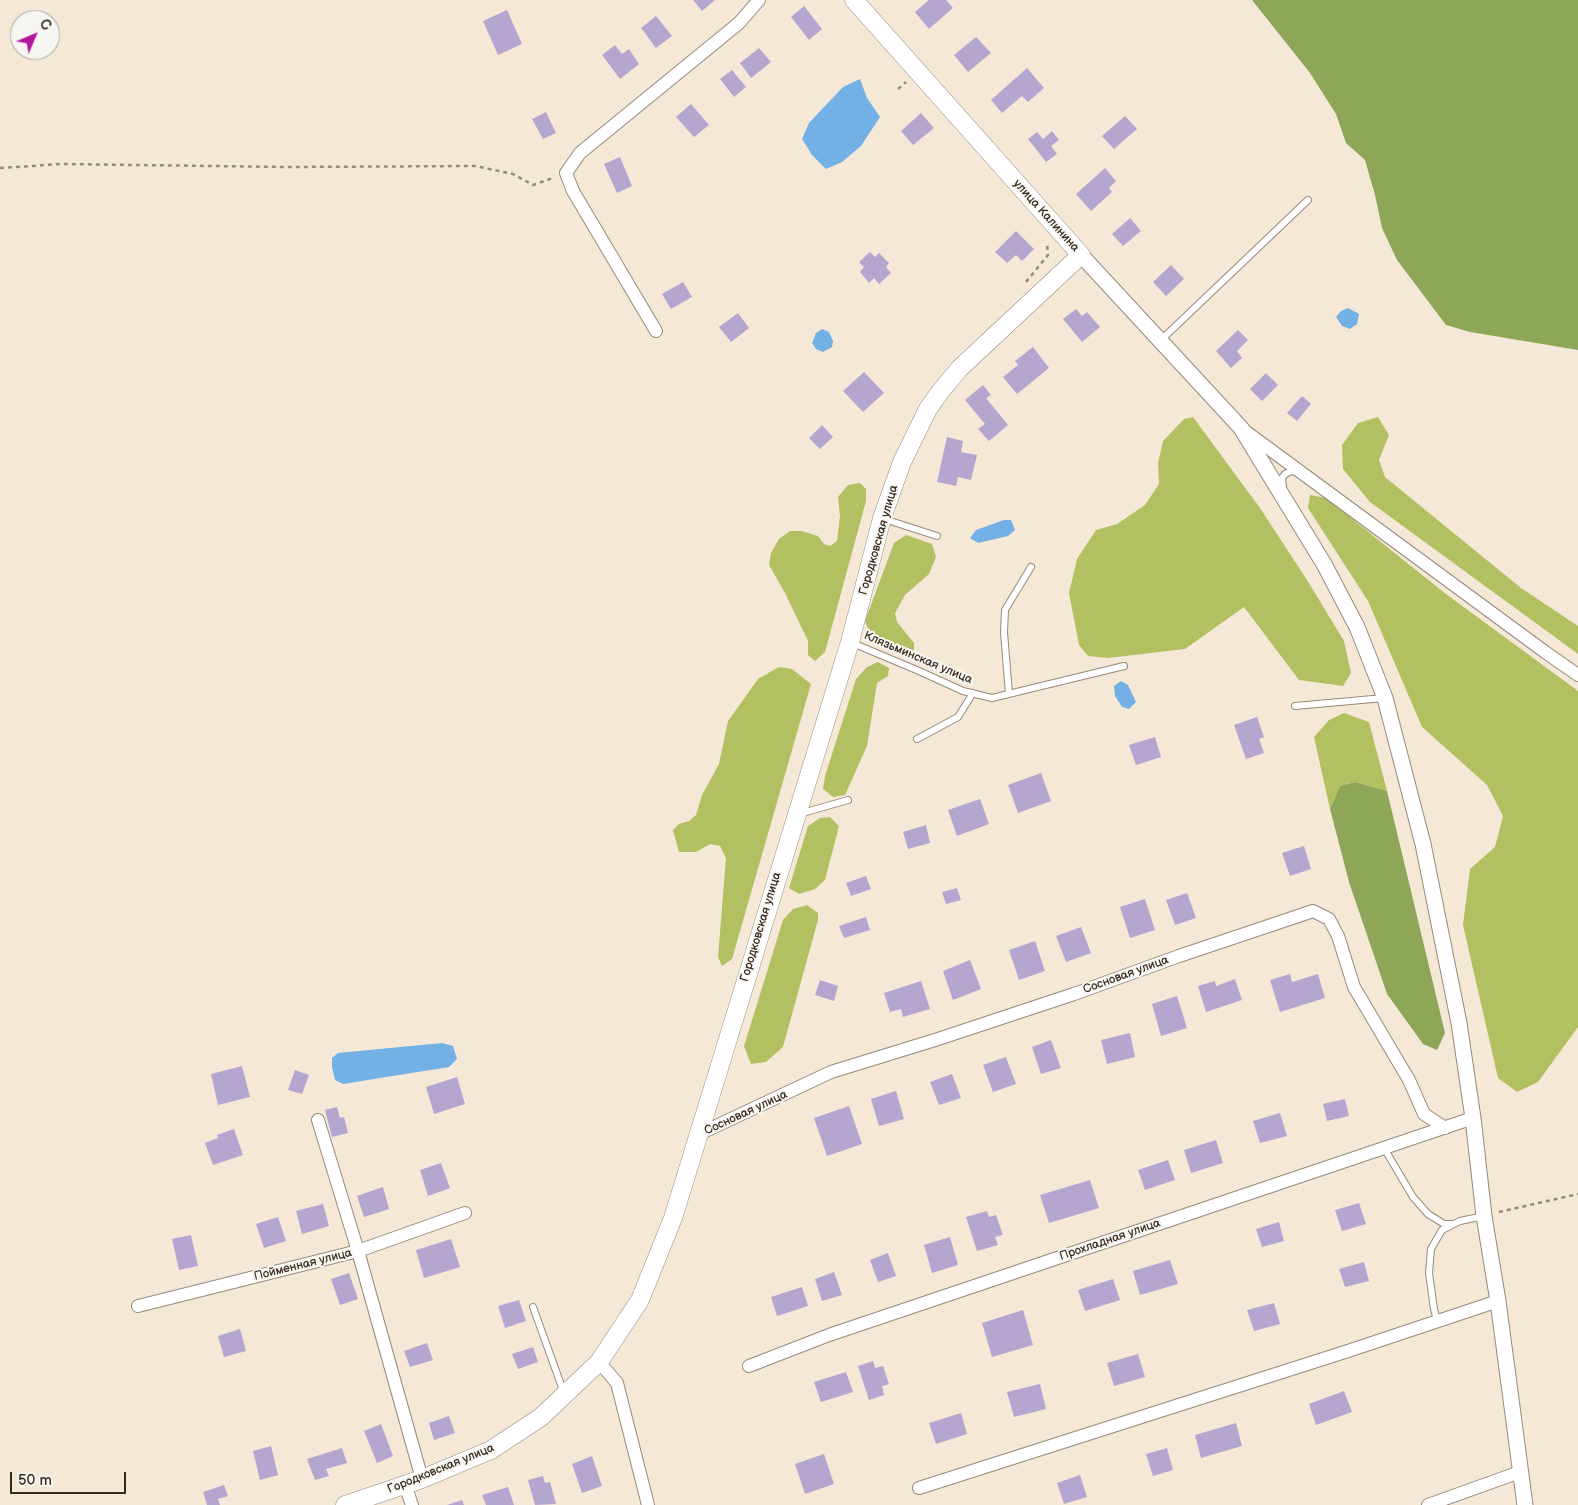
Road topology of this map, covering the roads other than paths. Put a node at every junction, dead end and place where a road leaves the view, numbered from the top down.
1 (758, 0) edge
2 (854, 0) edge
3 (1308, 200) dead end
4 (1081, 255) junction
5 (656, 331) dead end
6 (1160, 341) junction
7 (1241, 428) junction
8 (1302, 474) junction
9 (1287, 503) junction
10 (882, 518) junction
11 (937, 536) dead end
12 (1031, 567) dead end
13 (850, 642) junction
14 (1124, 666) dead end
15 (1578, 675) edge
16 (973, 693) junction
17 (1009, 694) junction
18 (1385, 698) junction
19 (1295, 706) dead end
20 (917, 739) dead end
21 (848, 800) dead end
22 (796, 815) junction
23 (1473, 1118) junction
24 (318, 1120) dead end
25 (1445, 1128) junction
26 (697, 1135) junction
27 (1384, 1148) junction
28 (465, 1213) dead end
29 (1484, 1216) junction
30 (1454, 1224) junction
31 (358, 1251) junction
32 (1498, 1301) junction
33 (138, 1306) dead end
34 (534, 1308) dead end
35 (1437, 1320) junction
36 (600, 1362) junction
37 (749, 1366) dead end
38 (565, 1395) junction
39 (1520, 1472) junction
40 (422, 1479) junction
41 (405, 1485) junction
42 (919, 1488) dead end
43 (345, 1505) edge
44 (412, 1505) edge
45 (648, 1505) edge
46 (1428, 1505) edge
47 (1525, 1505) edge

1 - 5 street
2 - 4 main road, улица Калинина
3 - 6 lane
4 - 6 street, улица Калинина
4 - 10 main road, Городковская улица
6 - 7 street, улица Калинина
7 - 8 street
7 - 9 street, улица Калинина
8 - 9 lane
8 - 15 street
9 - 18 street, улица Калинина
10 - 11 lane
10 - 13 main road, Городковская улица
12 - 17 lane
13 - 16 lane, Клязьминская улица
13 - 22 main road, Городковская улица
14 - 17 lane, Клязьминская улица
16 - 17 lane, Клязьминская улица
16 - 20 lane
18 - 19 lane
18 - 23 street, улица Калинина
21 - 22 lane
22 - 26 main road, Городковская улица
23 - 25 street, Прохладная улица
23 - 29 street, улица Калинина
24 - 31 street
25 - 26 street, Сосновая улица
25 - 27 street, Прохладная улица
26 - 36 main road, Городковская улица
27 - 30 lane
27 - 37 street, Прохладная улица
28 - 31 street, Пойменная улица
29 - 30 lane
29 - 32 street, улица Калинина
30 - 35 lane
31 - 33 street, Пойменная улица
31 - 40 street
32 - 35 street
32 - 39 street, улица Калинина
34 - 38 lane
35 - 42 street
36 - 38 main road, Городковская улица
36 - 45 street
38 - 40 main road, Городковская улица
39 - 46 street
39 - 47 street, улица Калинина
40 - 41 main road, Городковская улица
41 - 43 main road, Городковская улица
41 - 44 street

